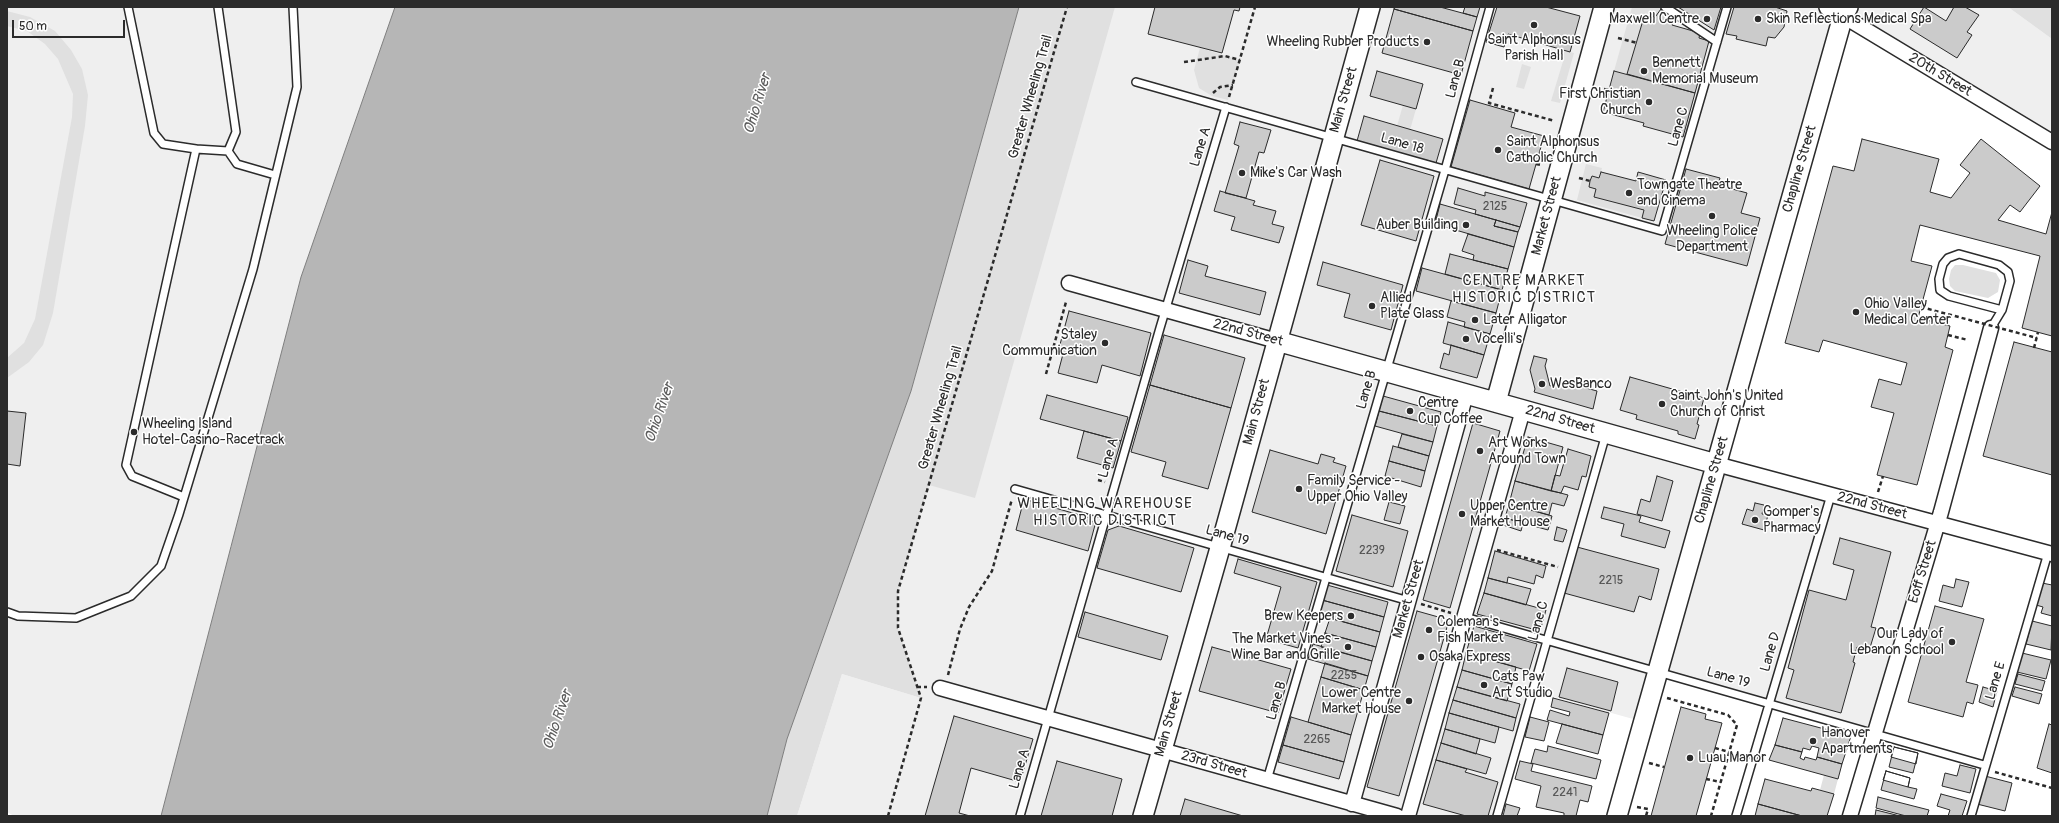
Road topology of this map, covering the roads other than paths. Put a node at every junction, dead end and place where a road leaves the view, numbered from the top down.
1 (128, 7) edge
2 (218, 7) edge
3 (292, 7) edge
4 (1370, 7) edge
5 (1490, 7) edge
6 (1604, 7) edge
7 (1665, 7) edge
8 (1727, 7) edge
9 (1840, 10) edge
10 (1717, 42) junction
11 (1136, 82) dead end
12 (1226, 107) junction
13 (1333, 138) junction
14 (2052, 142) edge
15 (196, 149) junction
16 (228, 151) junction
17 (1445, 170) junction
18 (275, 175) junction
19 (1551, 200) junction
20 (1662, 231) joint
21 (1069, 283) dead end
22 (1165, 310) junction
23 (2002, 310) junction
24 (1991, 328) joint
25 (1277, 340) junction
26 (1386, 371) junction
27 (1466, 394) junction
28 (1496, 402) junction
29 (1523, 410) junction
30 (1606, 433) junction
31 (1716, 464) junction
32 (1015, 489) road end
33 (1831, 495) junction
34 (184, 496) junction
35 (1106, 514) junction
36 (1938, 523) junction
37 (1220, 548) junction
38 (2050, 553) edge
39 (1326, 578) junction
40 (1408, 601) junction
41 (7, 612) edge
42 (1464, 617) junction
43 (1547, 640) junction
44 (1658, 672) junction
45 (942, 689) road end
46 (1770, 703) junction
47 (1048, 718) junction
48 (1875, 733) junction
49 (1162, 750) junction
50 (1984, 767) junction
51 (1267, 780) junction
52 (1352, 804) junction
53 (1376, 813) edge
54 (1020, 816) edge
55 (1143, 816) edge
56 (1396, 816) edge
57 (1408, 816) edge
58 (1497, 816) edge
59 (1617, 816) edge
60 (1736, 816) edge
61 (1850, 816) edge
62 (1971, 816) edge

1 - 15 lane
2 - 16 lane
3 - 18 lane
4 - 13 street, Main Street
5 - 17 lane, Lane B
6 - 19 street, Market Street
7 - 10 lane
8 - 10 lane, Lane C
9 - 14 street, 20th Street
9 - 31 street, Chapline Street
10 - 20 lane, Lane C
11 - 12 lane, Lane 18
12 - 13 lane, Lane 18
12 - 22 lane, Lane A
13 - 17 lane, Lane 18
13 - 25 street, Main Street
15 - 16 lane
15 - 34 lane
16 - 18 lane
17 - 19 lane, Lane 18
17 - 26 lane, Lane B
18 - 34 lane
19 - 20 lane, Lane 18
19 - 28 street, Market Street
21 - 22 street, 22nd Street
22 - 25 street, 22nd Street
22 - 35 lane, Lane A
23 - 23 lane
23 - 24 lane
24 - 36 street, Eoff Street
25 - 26 street, 22nd Street
25 - 37 street, Main Street
26 - 27 street, 22nd Street
26 - 39 lane, Lane B
27 - 28 street, 22nd Street
27 - 40 street, Market Street
28 - 29 street, 22nd Street
29 - 30 street, 22nd Street
29 - 42 street
30 - 31 street, 22nd Street
30 - 43 lane, Lane C
31 - 33 street, 22nd Street
31 - 44 street, Chapline Street
32 - 35 lane, Lane 19
33 - 36 street, 22nd Street
33 - 46 lane, Lane D
34 - 41 lane
35 - 37 lane, Lane 19
35 - 47 lane, Lane A
36 - 38 street, 22nd Street
36 - 48 street, Eoff Street
37 - 39 lane, Lane 19
37 - 49 street, Main Street
38 - 50 lane, Lane E
39 - 40 lane, Lane 19
39 - 51 lane, Lane B
40 - 52 street, Market Street
42 - 43 lane, Lane 19
42 - 57 street
43 - 44 lane, Lane 19
43 - 58 lane, Lane C
44 - 46 lane, Lane 19
44 - 59 street, Chapline Street
45 - 47 street, 23rd Street
46 - 48 lane, Lane 19
46 - 60 lane, Lane D
47 - 49 street, 23rd Street
47 - 54 lane, Lane A
48 - 50 lane, Lane 19
48 - 61 street, Eoff Street
49 - 51 street, 23rd Street
49 - 55 street, Main Street
50 - 62 lane, Lane E
51 - 52 street, 23rd Street
52 - 53 street, 23rd Street
53 - 56 street, 23rd Street

